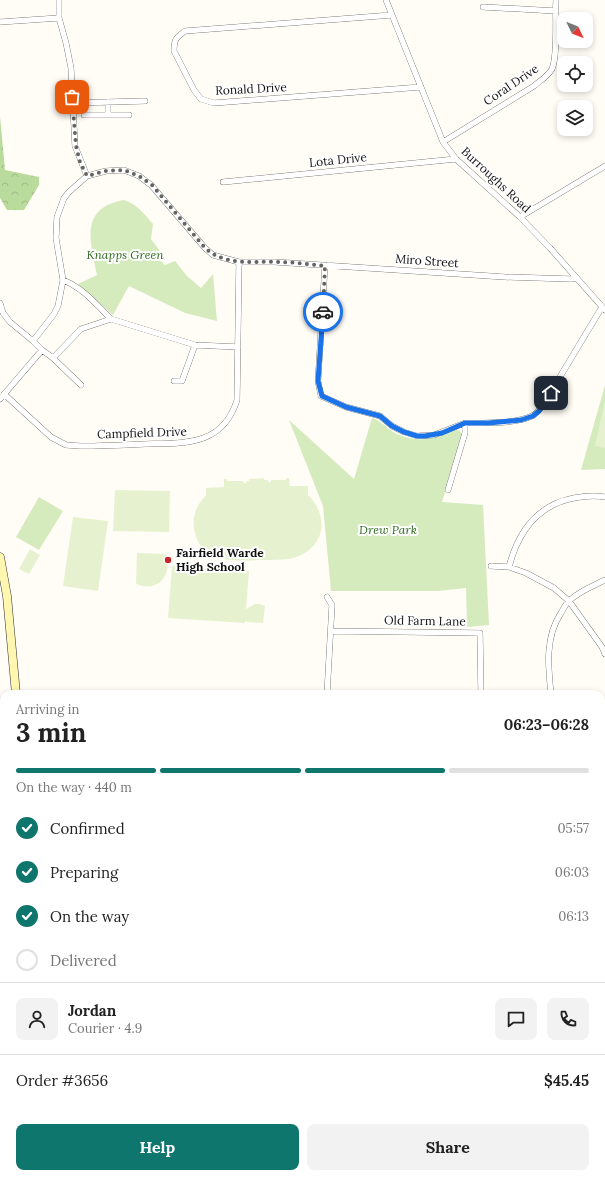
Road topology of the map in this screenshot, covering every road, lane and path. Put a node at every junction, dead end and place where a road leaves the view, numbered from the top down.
1 (59, 0) edge
2 (386, 0) edge
3 (556, 0) edge
4 (483, 7) dead end
5 (556, 10) junction
6 (392, 15) junction
7 (59, 18) junction
8 (0, 22) edge
9 (421, 87) junction
10 (145, 101) dead end
11 (108, 102) junction
12 (72, 103) junction
13 (84, 115) dead end
14 (108, 115) junction
15 (129, 115) dead end
16 (443, 142) junction
17 (456, 159) junction
18 (605, 166) edge
19 (87, 176) junction
20 (223, 182) dead end
21 (520, 217) junction
22 (239, 262) junction
23 (325, 266) junction
24 (577, 278) junction
25 (63, 280) junction
26 (0, 303) edge
27 (604, 309) edge
28 (111, 319) junction
29 (33, 340) junction
30 (195, 345) junction
31 (238, 347) junction
32 (42, 350) junction
33 (53, 358) junction
34 (174, 381) dead end
35 (81, 385) dead end
36 (2, 397) edge
37 (465, 423) junction
38 (448, 490) dead end
39 (605, 498) edge
40 (0, 557) edge
41 (491, 566) dead end
42 (509, 567) junction
43 (605, 580) edge
44 (327, 597) dead end
45 (569, 601) junction
46 (331, 631) junction
47 (605, 654) edge
48 (16, 690) edge
49 (327, 690) edge
50 (481, 690) edge
51 (551, 690) edge

1 - 7 street
2 - 6 street, Burroughs Road
3 - 5 street, Coral Drive
4 - 5 street
5 - 16 street, Coral Drive
6 - 9 street, Burroughs Road
6 - 9 street, Ronald Drive
7 - 8 street
7 - 12 street
9 - 16 street, Burroughs Road
10 - 11 street
11 - 12 street
11 - 14 street
12 - 19 street
13 - 14 street
14 - 15 street
16 - 17 street, Burroughs Road
17 - 20 street, Lota Drive
17 - 21 street, Burroughs Road
18 - 21 street
19 - 22 street, Miro Street
19 - 25 street
21 - 24 street, Burroughs Road
22 - 23 street, Miro Street
22 - 31 street, Campfield Drive
23 - 24 street, Miro Street
23 - 37 street
24 - 27 street, Burroughs Road
25 - 28 street
25 - 29 street
26 - 29 street
27 - 37 street
28 - 30 street
28 - 33 street
29 - 32 street
30 - 31 street
30 - 34 street
31 - 36 street, Campfield Drive
32 - 33 street
32 - 36 street
33 - 35 street
37 - 38 street
39 - 42 street
40 - 48 street
41 - 42 street
42 - 45 street
43 - 45 street
44 - 46 street
45 - 47 street
45 - 51 street
46 - 49 street
46 - 50 street, Old Farm Lane

